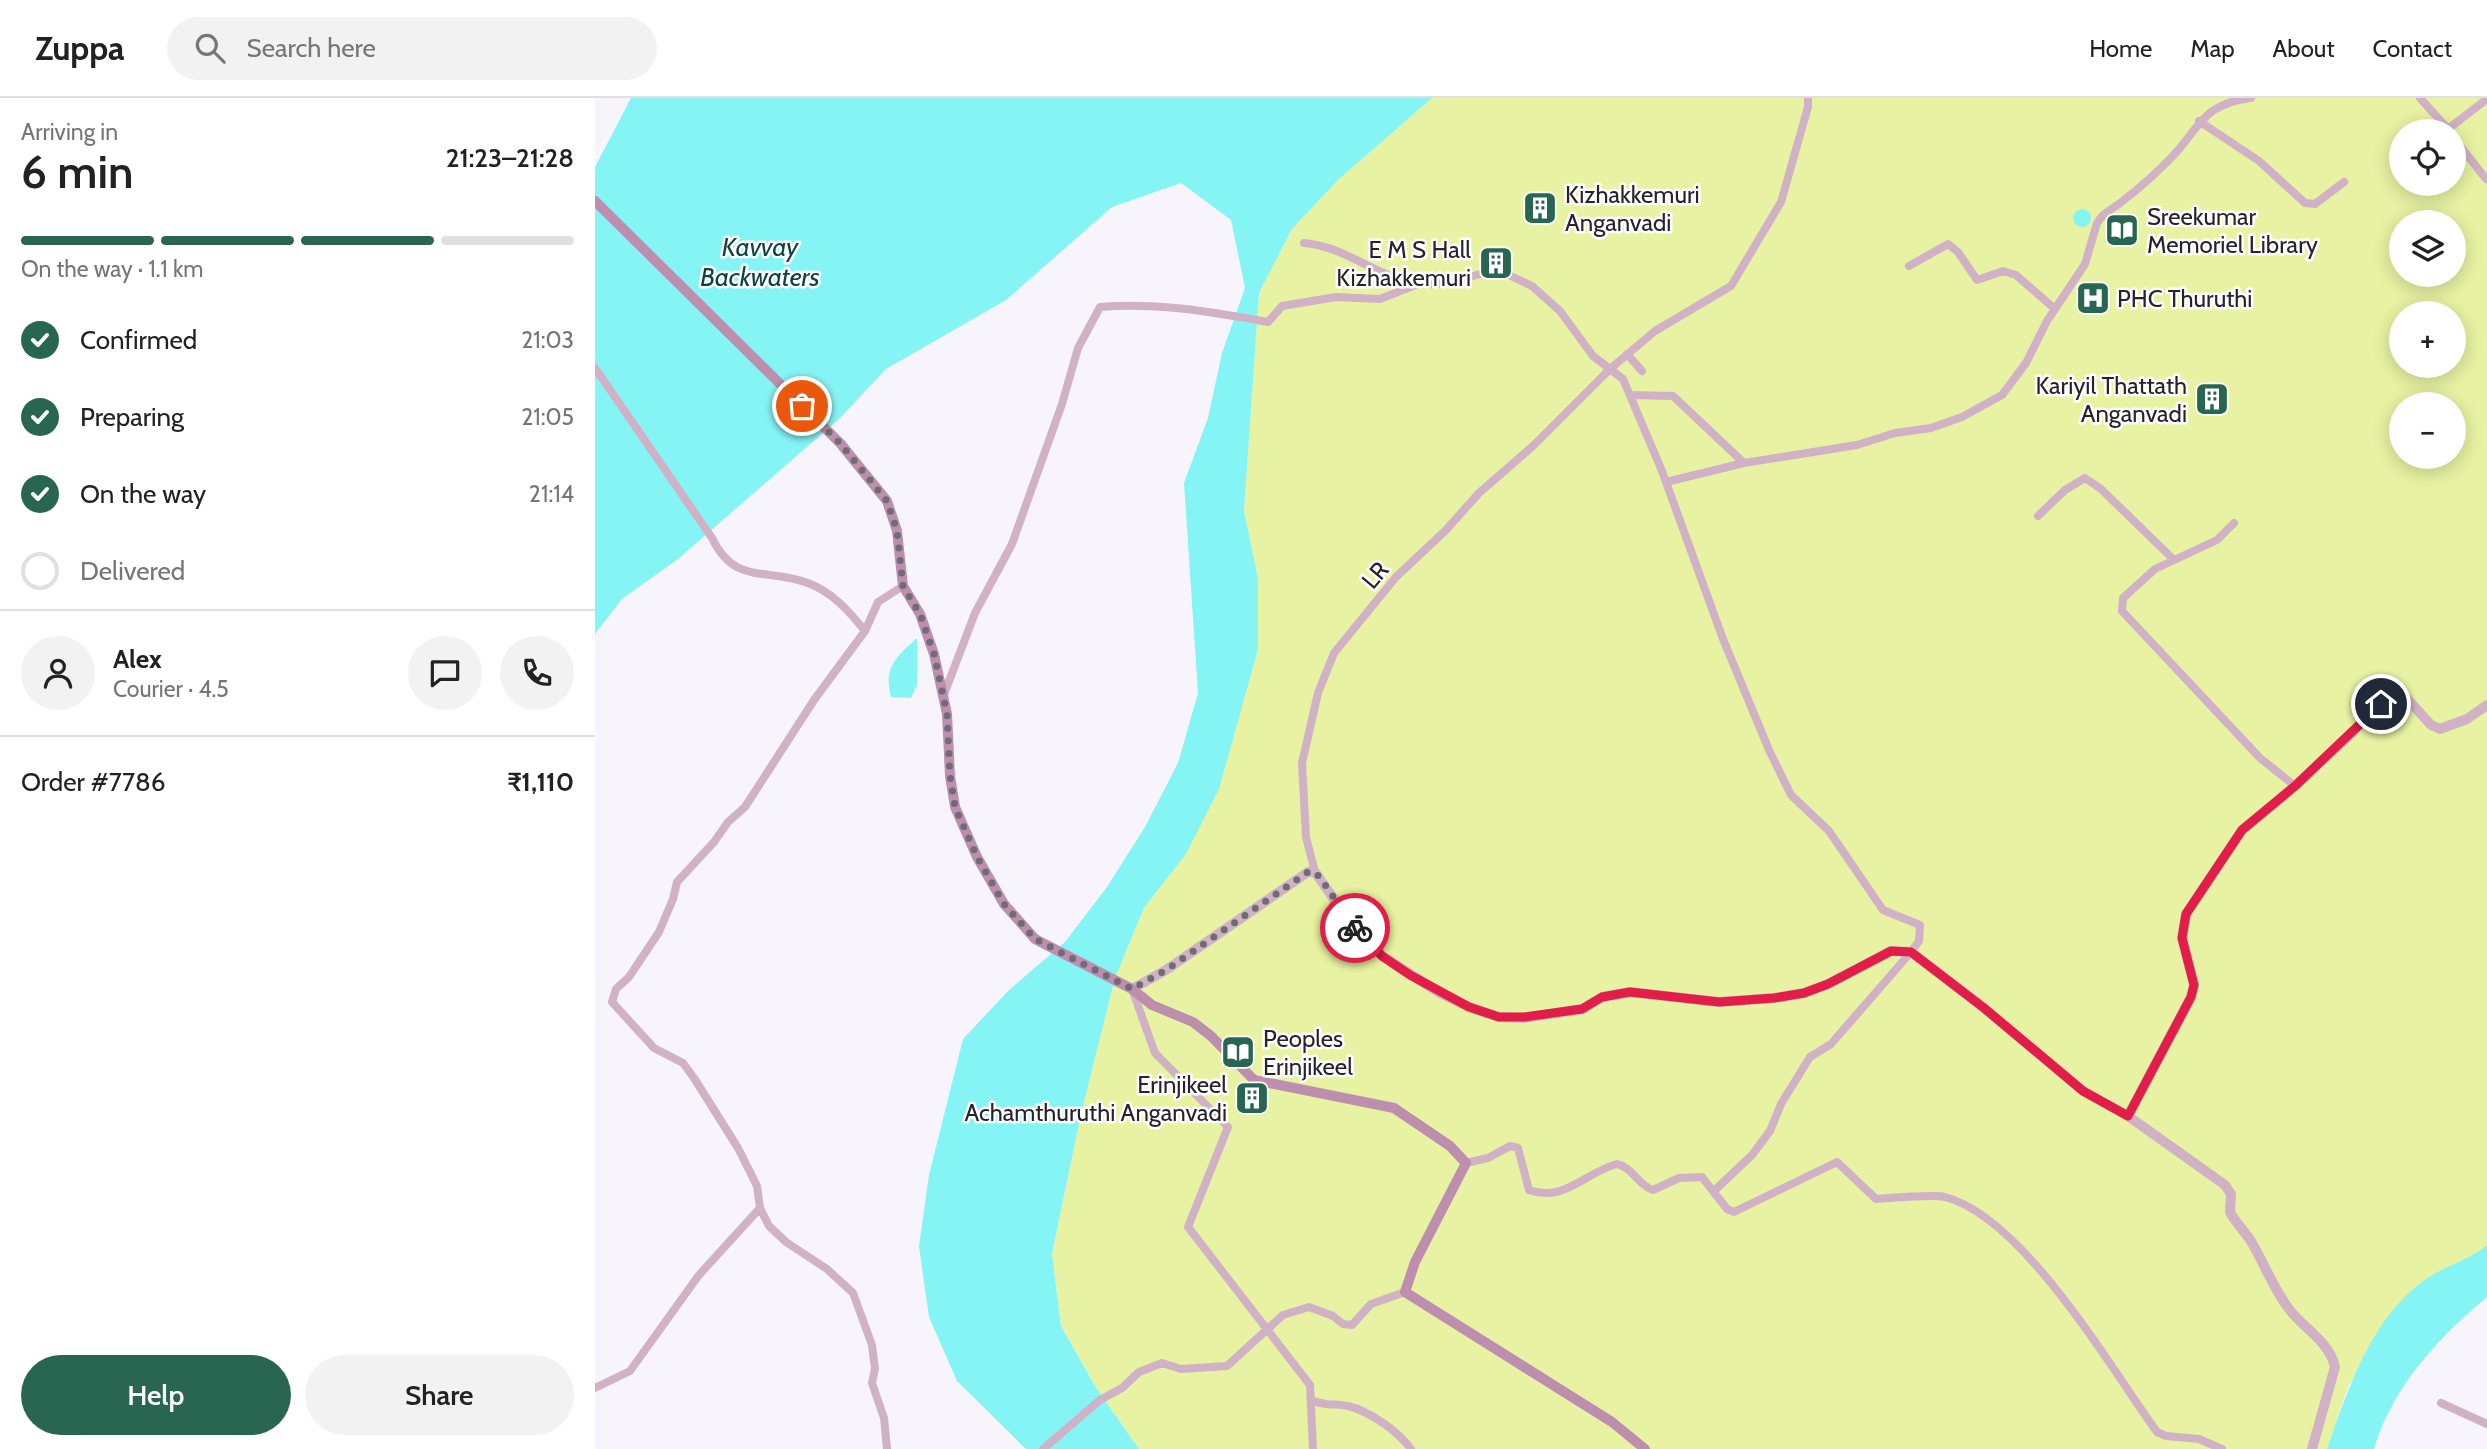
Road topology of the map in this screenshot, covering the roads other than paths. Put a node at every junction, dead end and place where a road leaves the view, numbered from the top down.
1 (1808, 98) edge
2 (2251, 98) edge
3 (2420, 98) edge
4 (2487, 99) edge
5 (2439, 119) edge
6 (2462, 119) edge
7 (2199, 121) junction
8 (2466, 154) edge
9 (2486, 179) edge
10 (2344, 182) dead end
11 (595, 201) edge
12 (1304, 243) dead end
13 (1909, 266) dead end
14 (1417, 284) junction
15 (2055, 309) junction
16 (1627, 354) junction
17 (595, 368) edge
18 (1610, 369) junction
19 (1642, 371) dead end
20 (1630, 396) junction
21 (1744, 463) junction
22 (1665, 482) junction
23 (2038, 516) dead end
24 (2234, 523) dead end
25 (2173, 559) junction
26 (903, 586) junction
27 (865, 631) junction
28 (943, 696) junction
29 (2487, 705) edge
30 (2295, 786) junction
31 (1315, 872) junction
32 (1911, 952) junction
33 (1132, 989) junction
34 (2128, 1116) junction
35 (1466, 1163) junction
36 (1714, 1191) junction
37 (760, 1208) junction
38 (1405, 1292) junction
39 (1268, 1329) junction
40 (595, 1388) edge
41 (1311, 1401) junction
42 (2441, 1403) dead end
43 (2487, 1424) edge
44 (887, 1449) edge
45 (1043, 1449) edge
46 (1313, 1449) edge
47 (1411, 1449) edge
48 (1645, 1449) edge
49 (2222, 1449) edge
50 (2312, 1449) edge

1 - 16 street, LR
2 - 7 street
3 - 5 street
4 - 6 street
7 - 10 street
7 - 15 street
8 - 9 street
11 - 26 main road
12 - 14 street
13 - 15 street
14 - 18 street
14 - 28 street
15 - 21 street
16 - 18 street, LR
16 - 19 street
17 - 27 street
18 - 20 street
18 - 31 street, LR
20 - 21 street
20 - 22 street
21 - 22 street
22 - 32 street
23 - 25 street
24 - 25 street
25 - 30 street
26 - 27 street
26 - 28 main road
27 - 37 street
28 - 33 main road
29 - 30 street
30 - 34 street
31 - 32 street
31 - 33 street
32 - 34 street
32 - 36 street
33 - 35 main road
33 - 39 street
34 - 50 street
35 - 36 street
35 - 38 main road
36 - 49 street
37 - 40 street
37 - 44 street
38 - 39 street
38 - 48 main road
39 - 41 street
39 - 45 street
41 - 46 street
41 - 47 street
42 - 43 street

